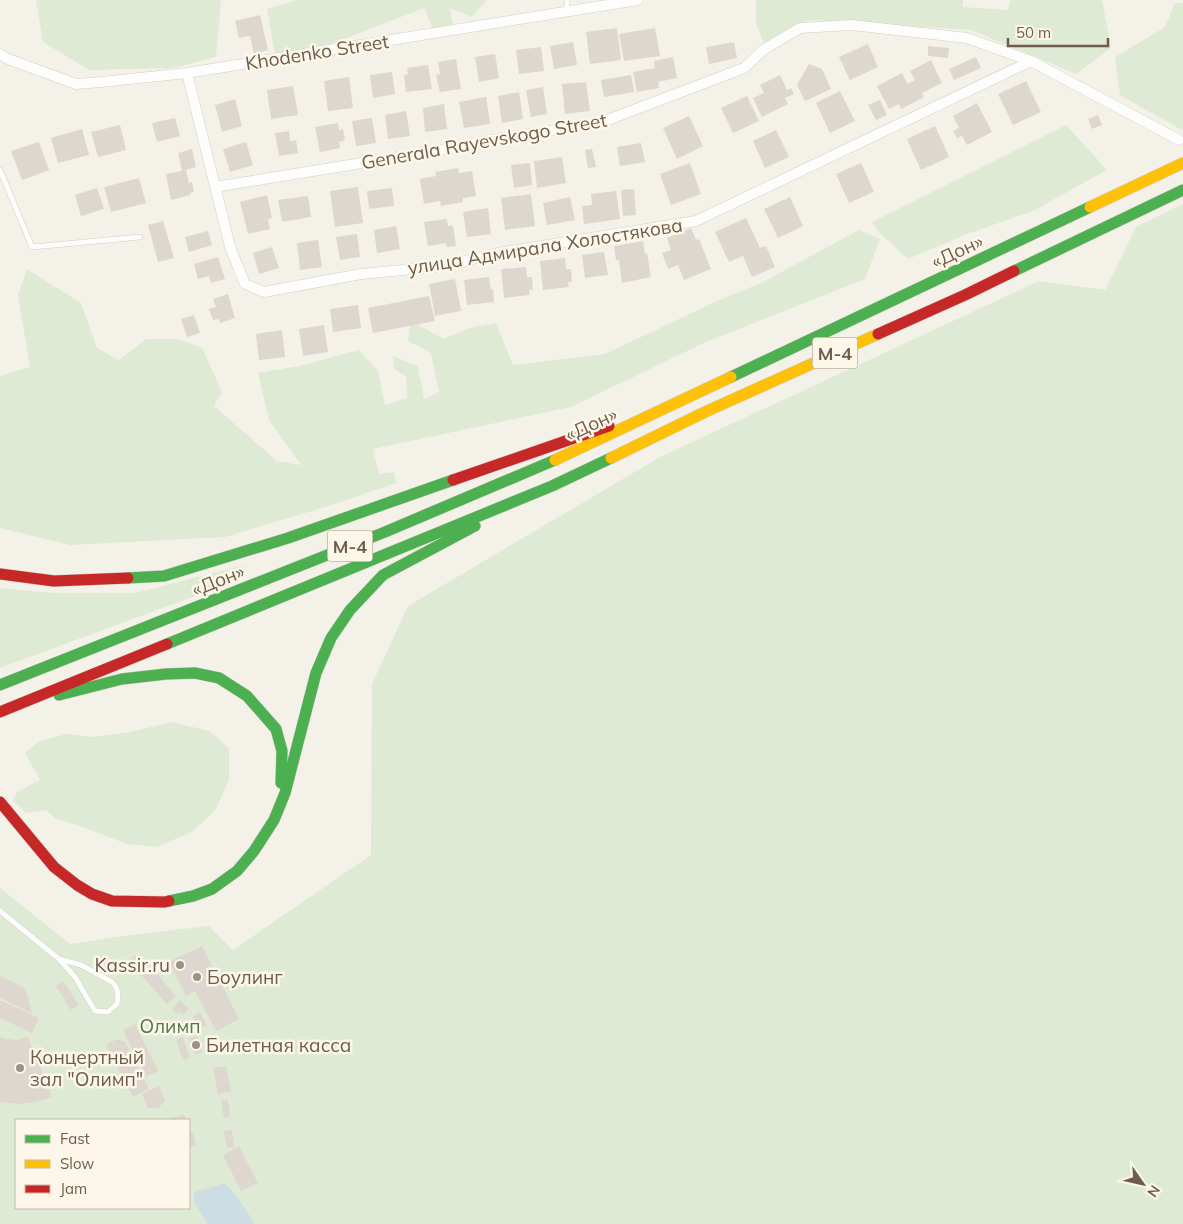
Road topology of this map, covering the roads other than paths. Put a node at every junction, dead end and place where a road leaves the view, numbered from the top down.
1 (567, 0) edge
2 (638, 0) edge
3 (567, 12) junction
4 (0, 54) edge
5 (1032, 61) junction
6 (187, 73) junction
7 (1179, 140) dead end
8 (1183, 162) edge
9 (0, 170) edge
10 (216, 187) junction
11 (1183, 190) edge
12 (140, 237) dead end
13 (694, 394) junction
14 (552, 486) junction
15 (0, 574) edge
16 (0, 685) edge
17 (22, 704) junction
18 (0, 712) edge
19 (0, 802) edge
20 (254, 851) junction
21 (0, 911) edge
22 (59, 960) junction

1 - 3 lane
2 - 3 street, Khodenko Street
3 - 6 street, Khodenko Street
4 - 6 street, Khodenko Street
5 - 7 street, Generala Rayevskogo Street
5 - 10 street, Generala Rayevskogo Street
5 - 10 street, улица Адмирала Холостякова
6 - 10 street, улица Адмирала Холостякова
8 - 13 main road, «Дон» / М-4
9 - 12 lane
11 - 14 main road, «Дон» / М-4
13 - 15 main road
13 - 16 main road, «Дон» / М-4
14 - 17 main road, «Дон» / М-4
14 - 20 main road
17 - 18 main road, «Дон» / М-4
17 - 20 main road
19 - 20 main road
21 - 22 lane
22 - 22 lane

